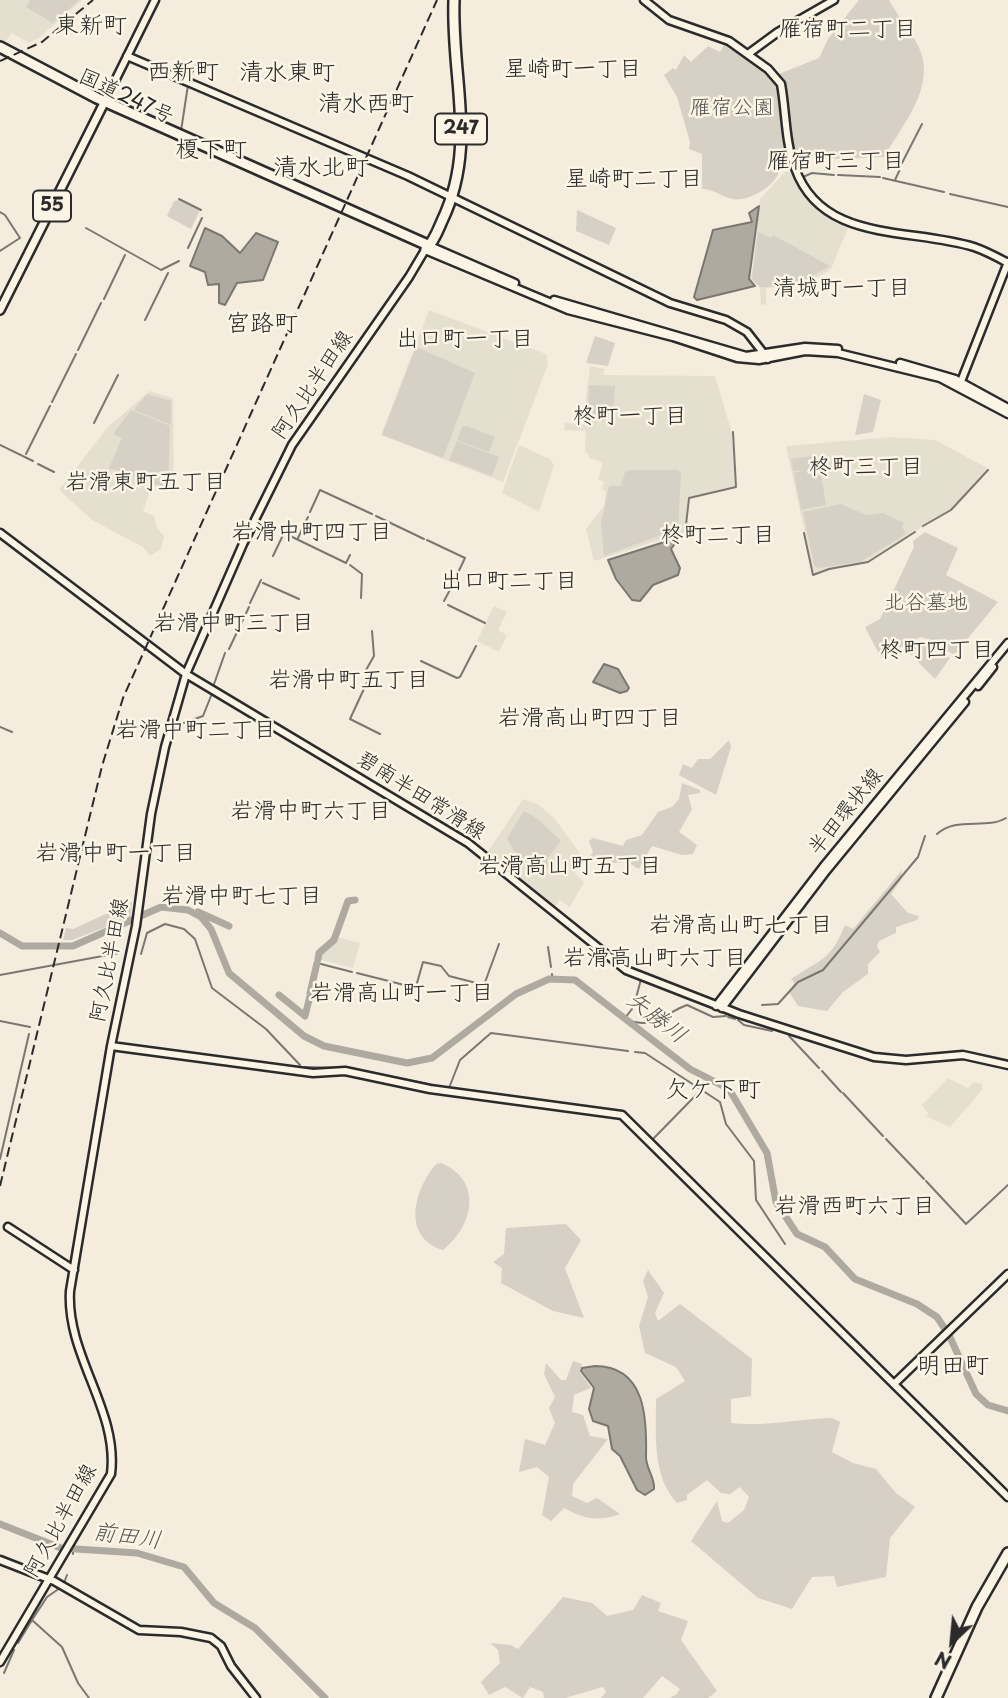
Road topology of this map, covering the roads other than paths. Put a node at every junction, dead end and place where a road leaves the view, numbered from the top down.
1 (155, 0) edge
2 (451, 0) edge
3 (644, 0) edge
4 (834, 0) edge
5 (0, 47) edge
6 (0, 54) edge
7 (748, 54) junction
8 (127, 56) junction
9 (103, 104) junction
10 (451, 197) junction
11 (426, 247) junction
12 (1008, 263) edge
13 (0, 310) edge
14 (766, 357) junction
15 (960, 384) junction
16 (1008, 411) edge
17 (0, 533) edge
18 (1008, 643) edge
19 (1008, 649) edge
20 (186, 674) junction
21 (719, 1007) junction
22 (111, 1046) junction
23 (1008, 1065) edge
24 (8, 1227) dead end
25 (74, 1270) junction
26 (1008, 1274) edge
27 (895, 1382) junction
28 (1008, 1497) edge
29 (1008, 1553) edge
30 (0, 1560) edge
31 (1008, 1563) edge
32 (50, 1579) junction
33 (0, 1662) edge
34 (256, 1698) edge
35 (936, 1698) edge
36 (942, 1698) edge

1 - 8 main road
2 - 10 highway, 247
3 - 7 main road
4 - 7 main road
5 - 9 highway, 国道247号
6 - 9 highway, 国道247号
7 - 12 main road
8 - 9 main road
8 - 10 main road
9 - 11 highway, 国道247号
9 - 13 main road, 55
10 - 11 highway, 247
10 - 14 main road
11 - 14 main road
11 - 20 main road, 阿久比半田線
12 - 15 main road
14 - 15 main road
15 - 16 main road
17 - 20 main road, 碧南半田常滑線
18 - 21 main road, 半田環状線
19 - 21 main road, 半田環状線
20 - 21 main road, 碧南半田常滑線
20 - 22 main road, 阿久比半田線
21 - 23 main road, 碧南半田常滑線
22 - 25 main road, 阿久比半田線
22 - 27 main road
24 - 25 main road
25 - 32 main road, 阿久比半田線
26 - 27 main road
27 - 28 main road
29 - 35 highway
30 - 32 main road
31 - 36 highway
32 - 33 main road, 阿久比半田線
32 - 34 main road

